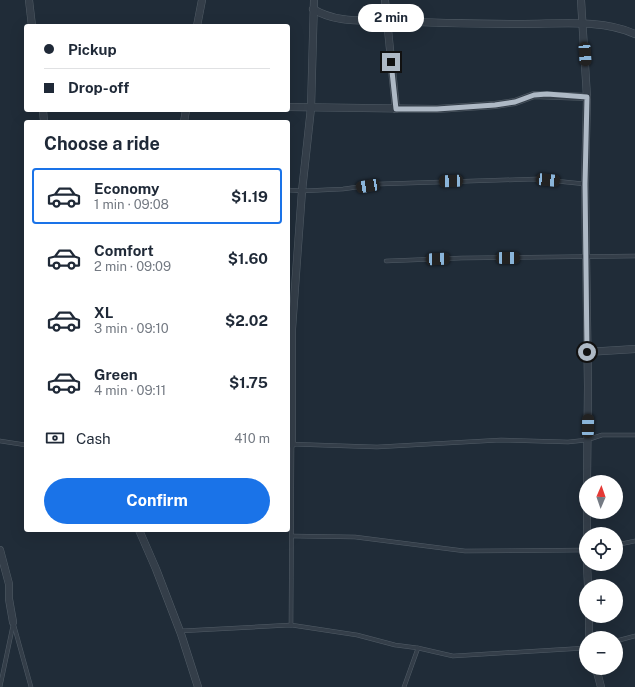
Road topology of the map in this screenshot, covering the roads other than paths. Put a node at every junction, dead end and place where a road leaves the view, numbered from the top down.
1 (29, 0) edge
2 (202, 0) edge
3 (314, 0) edge
4 (385, 0) edge
5 (581, 0) edge
6 (313, 9) junction
7 (386, 21) junction
8 (32, 24) edge
9 (197, 24) edge
10 (583, 25) junction
11 (635, 34) edge
12 (587, 97) junction
13 (290, 107) edge
14 (311, 108) junction
15 (396, 109) junction
16 (585, 184) junction
17 (290, 190) edge
18 (302, 191) junction
19 (635, 256) edge
20 (585, 258) junction
21 (386, 261) dead end
22 (635, 349) edge
23 (587, 352) junction
24 (635, 435) edge
25 (587, 440) junction
26 (0, 442) edge
27 (24, 444) edge
28 (290, 444) edge
29 (587, 475) edge
30 (140, 532) edge
31 (292, 536) junction
32 (635, 541) edge
33 (623, 543) edge
34 (0, 550) edge
35 (579, 550) edge
36 (13, 622) junction
37 (291, 625) junction
38 (180, 631) junction
39 (635, 636) edge
40 (623, 639) edge
41 (418, 648) junction
42 (579, 648) edge
43 (598, 675) edge
44 (0, 687) edge
45 (31, 687) edge
46 (198, 687) edge
47 (404, 687) edge
48 (601, 687) edge

1 - 8 street
2 - 9 street
3 - 6 street
4 - 7 street
5 - 10 street
6 - 7 street
6 - 14 street
7 - 10 street
7 - 15 street
10 - 11 street
10 - 12 street
12 - 15 street
12 - 16 street
13 - 14 street
14 - 15 street
14 - 18 street
16 - 18 lane
16 - 20 street
17 - 18 lane
18 - 28 street
19 - 20 lane
20 - 21 lane
20 - 23 street
22 - 23 street
23 - 25 street
24 - 25 lane
25 - 28 lane
25 - 29 street
26 - 27 lane
28 - 31 lane
30 - 38 street
31 - 35 lane
31 - 37 lane
32 - 33 lane
34 - 36 street
36 - 44 lane
36 - 45 lane
37 - 38 lane
37 - 41 lane
38 - 46 street
39 - 40 lane
41 - 42 lane
41 - 47 lane
43 - 48 street

